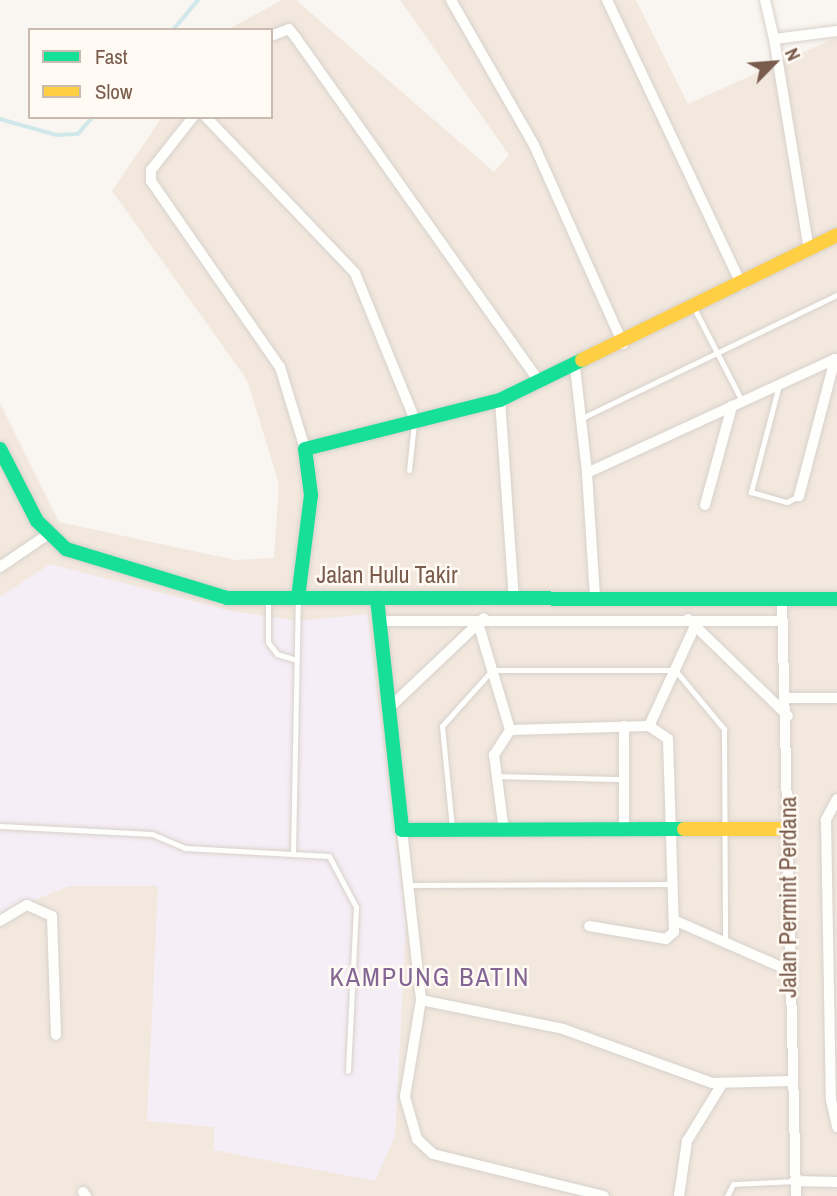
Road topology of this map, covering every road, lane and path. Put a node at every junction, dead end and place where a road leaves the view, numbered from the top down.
1 (451, 0) edge
2 (607, 0) edge
3 (765, 0) edge
4 (837, 31) edge
5 (273, 35) edge
6 (774, 39) junction
7 (191, 119) edge
8 (208, 119) edge
9 (837, 235) edge
10 (809, 250) junction
11 (742, 285) junction
12 (837, 295) edge
13 (694, 308) junction
14 (624, 345) junction
15 (715, 351) junction
16 (836, 355) edge
17 (575, 367) junction
18 (780, 382) junction
19 (540, 383) junction
20 (500, 400) junction
21 (737, 404) junction
22 (580, 419) junction
23 (415, 420) junction
24 (0, 449) edge
25 (305, 449) junction
26 (410, 470) dead end
27 (6, 472) edge
28 (587, 473) junction
29 (799, 496) joint
30 (705, 505) dead end
31 (47, 535) junction
32 (0, 567) edge
33 (268, 598) junction
34 (299, 598) junction
35 (377, 598) junction
36 (514, 598) junction
37 (594, 598) junction
38 (782, 598) junction
39 (837, 599) edge
40 (379, 621) junction
41 (481, 621) junction
42 (782, 621) junction
43 (692, 623) junction
44 (297, 660) junction
45 (492, 670) junction
46 (675, 670) junction
47 (787, 698) junction
48 (837, 698) edge
49 (388, 709) junction
50 (788, 716) junction
51 (624, 726) junction
52 (649, 726) junction
53 (510, 730) junction
54 (497, 776) junction
55 (624, 779) junction
56 (837, 799) edge
57 (0, 826) edge
58 (787, 829) junction
59 (402, 830) junction
60 (724, 830) junction
61 (452, 831) junction
62 (504, 831) junction
63 (624, 831) junction
64 (671, 831) junction
65 (293, 853) junction
66 (675, 884) junction
67 (409, 885) junction
68 (0, 921) edge
69 (676, 921) junction
70 (589, 926) dead end
71 (725, 942) junction
72 (788, 970) junction
73 (833, 972) edge
74 (421, 1000) junction
75 (55, 1035) dead end
76 (348, 1071) dead end
77 (791, 1081) junction
78 (722, 1084) junction
79 (837, 1127) edge
80 (794, 1181) junction
81 (837, 1182) edge
82 (604, 1196) edge
83 (679, 1196) edge
84 (727, 1196) edge
85 (796, 1196) edge

1 - 14 street
2 - 11 street
3 - 6 street
4 - 6 street
5 - 19 street
6 - 10 street
7 - 25 street
8 - 23 street
9 - 10 street
10 - 11 street
11 - 13 street
12 - 15 lane
13 - 14 street
13 - 15 lane
14 - 17 street
15 - 21 lane
15 - 22 lane
16 - 18 street
16 - 29 street
17 - 19 street
17 - 22 street
18 - 21 street
18 - 29 lane
19 - 20 street
20 - 23 street
20 - 36 street
21 - 28 street
21 - 30 street
22 - 28 street
23 - 25 street
23 - 26 lane
24 - 27 street, Jalan Hulu Takir
25 - 34 street
27 - 31 street, Jalan Hulu Takir
28 - 37 street
31 - 32 street
31 - 33 street, Jalan Hulu Takir
33 - 34 street, Jalan Hulu Takir
33 - 44 lane
34 - 35 street, Jalan Hulu Takir
34 - 44 lane
35 - 36 street, Jalan Hulu Takir
35 - 40 street
36 - 37 street, Jalan Hulu Takir
37 - 38 street, Jalan Hulu Takir
38 - 39 street, Jalan Hulu Takir
38 - 42 street, Jalan Permint Perdana
40 - 41 street
40 - 49 street
41 - 43 street
41 - 45 street
41 - 49 street
42 - 43 street
42 - 47 street, Jalan Permint Perdana
43 - 46 street
43 - 50 street
44 - 65 lane
45 - 46 lane
45 - 53 street
45 - 61 lane
46 - 52 street
46 - 60 lane
47 - 48 street
47 - 50 street, Jalan Permint Perdana
49 - 59 street
50 - 58 street, Jalan Permint Perdana
51 - 52 street
51 - 53 street
51 - 55 street
52 - 64 street
53 - 54 street
54 - 55 lane
54 - 62 street
55 - 63 street
56 - 73 street
57 - 65 lane
58 - 60 street
58 - 72 street, Jalan Permint Perdana
59 - 61 street
59 - 67 street
60 - 64 street
60 - 71 lane
61 - 62 street
62 - 63 street
63 - 64 street
64 - 66 street
65 - 76 lane
66 - 67 lane
66 - 69 street
67 - 74 street
68 - 75 street
69 - 70 street
69 - 71 street
71 - 72 street
72 - 77 street, Jalan Permint Perdana
73 - 79 street
74 - 78 street
74 - 82 street
77 - 78 street
77 - 80 street, Jalan Permint Perdana
78 - 83 street
80 - 81 street
80 - 84 lane
80 - 85 street, Jalan Permint Perdana

